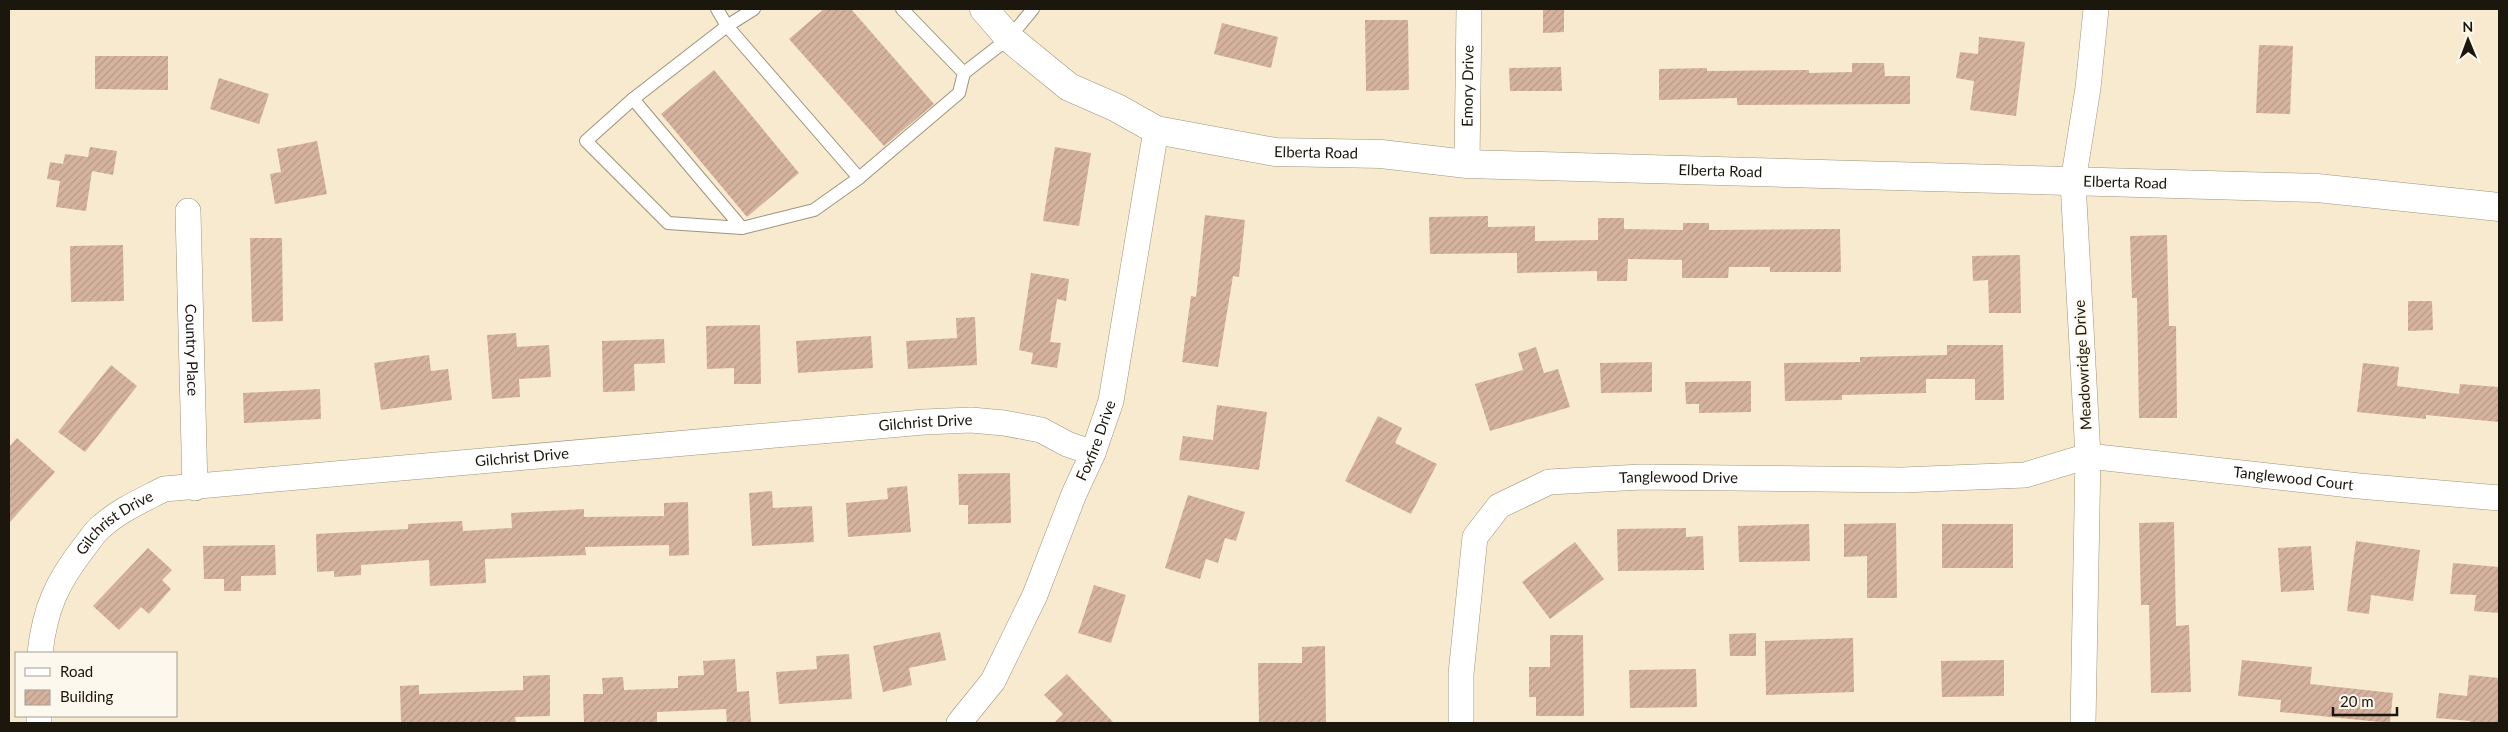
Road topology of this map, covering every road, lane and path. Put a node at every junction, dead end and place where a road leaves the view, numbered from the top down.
1 (717, 9) edge
2 (754, 9) edge
3 (902, 9) edge
4 (984, 9) edge
5 (1034, 9) edge
6 (1469, 9) edge
7 (2096, 9) edge
8 (727, 26) junction
9 (1009, 38) junction
10 (964, 72) junction
11 (633, 99) junction
12 (1156, 130) junction
13 (1467, 164) junction
14 (859, 178) junction
15 (2073, 182) junction
16 (2499, 207) edge
17 (188, 211) dead end
18 (742, 228) junction
19 (1093, 453) junction
20 (2088, 456) junction
21 (195, 488) junction
22 (2499, 498) edge
23 (40, 652) edge
24 (958, 723) edge
25 (1461, 723) edge
26 (2083, 723) edge

1 - 8 lane
2 - 8 lane
3 - 10 lane
4 - 9 street, Elberta Road
5 - 9 lane
6 - 13 street, Emory Drive
7 - 15 street, Meadowridge Drive
8 - 11 lane
8 - 14 lane
9 - 10 lane
9 - 12 street, Elberta Road
10 - 14 lane
11 - 18 lane
11 - 18 lane
12 - 13 street, Elberta Road
12 - 19 street, Foxfire Drive
13 - 15 street, Elberta Road
14 - 18 lane
15 - 16 street, Elberta Road
15 - 20 street, Meadowridge Drive
17 - 21 street, Country Place
19 - 21 street, Gilchrist Drive
19 - 24 street, Foxfire Drive
20 - 22 street, Tanglewood Court
20 - 25 street, Tanglewood Drive
20 - 26 street, Meadowridge Drive
21 - 23 street, Gilchrist Drive

